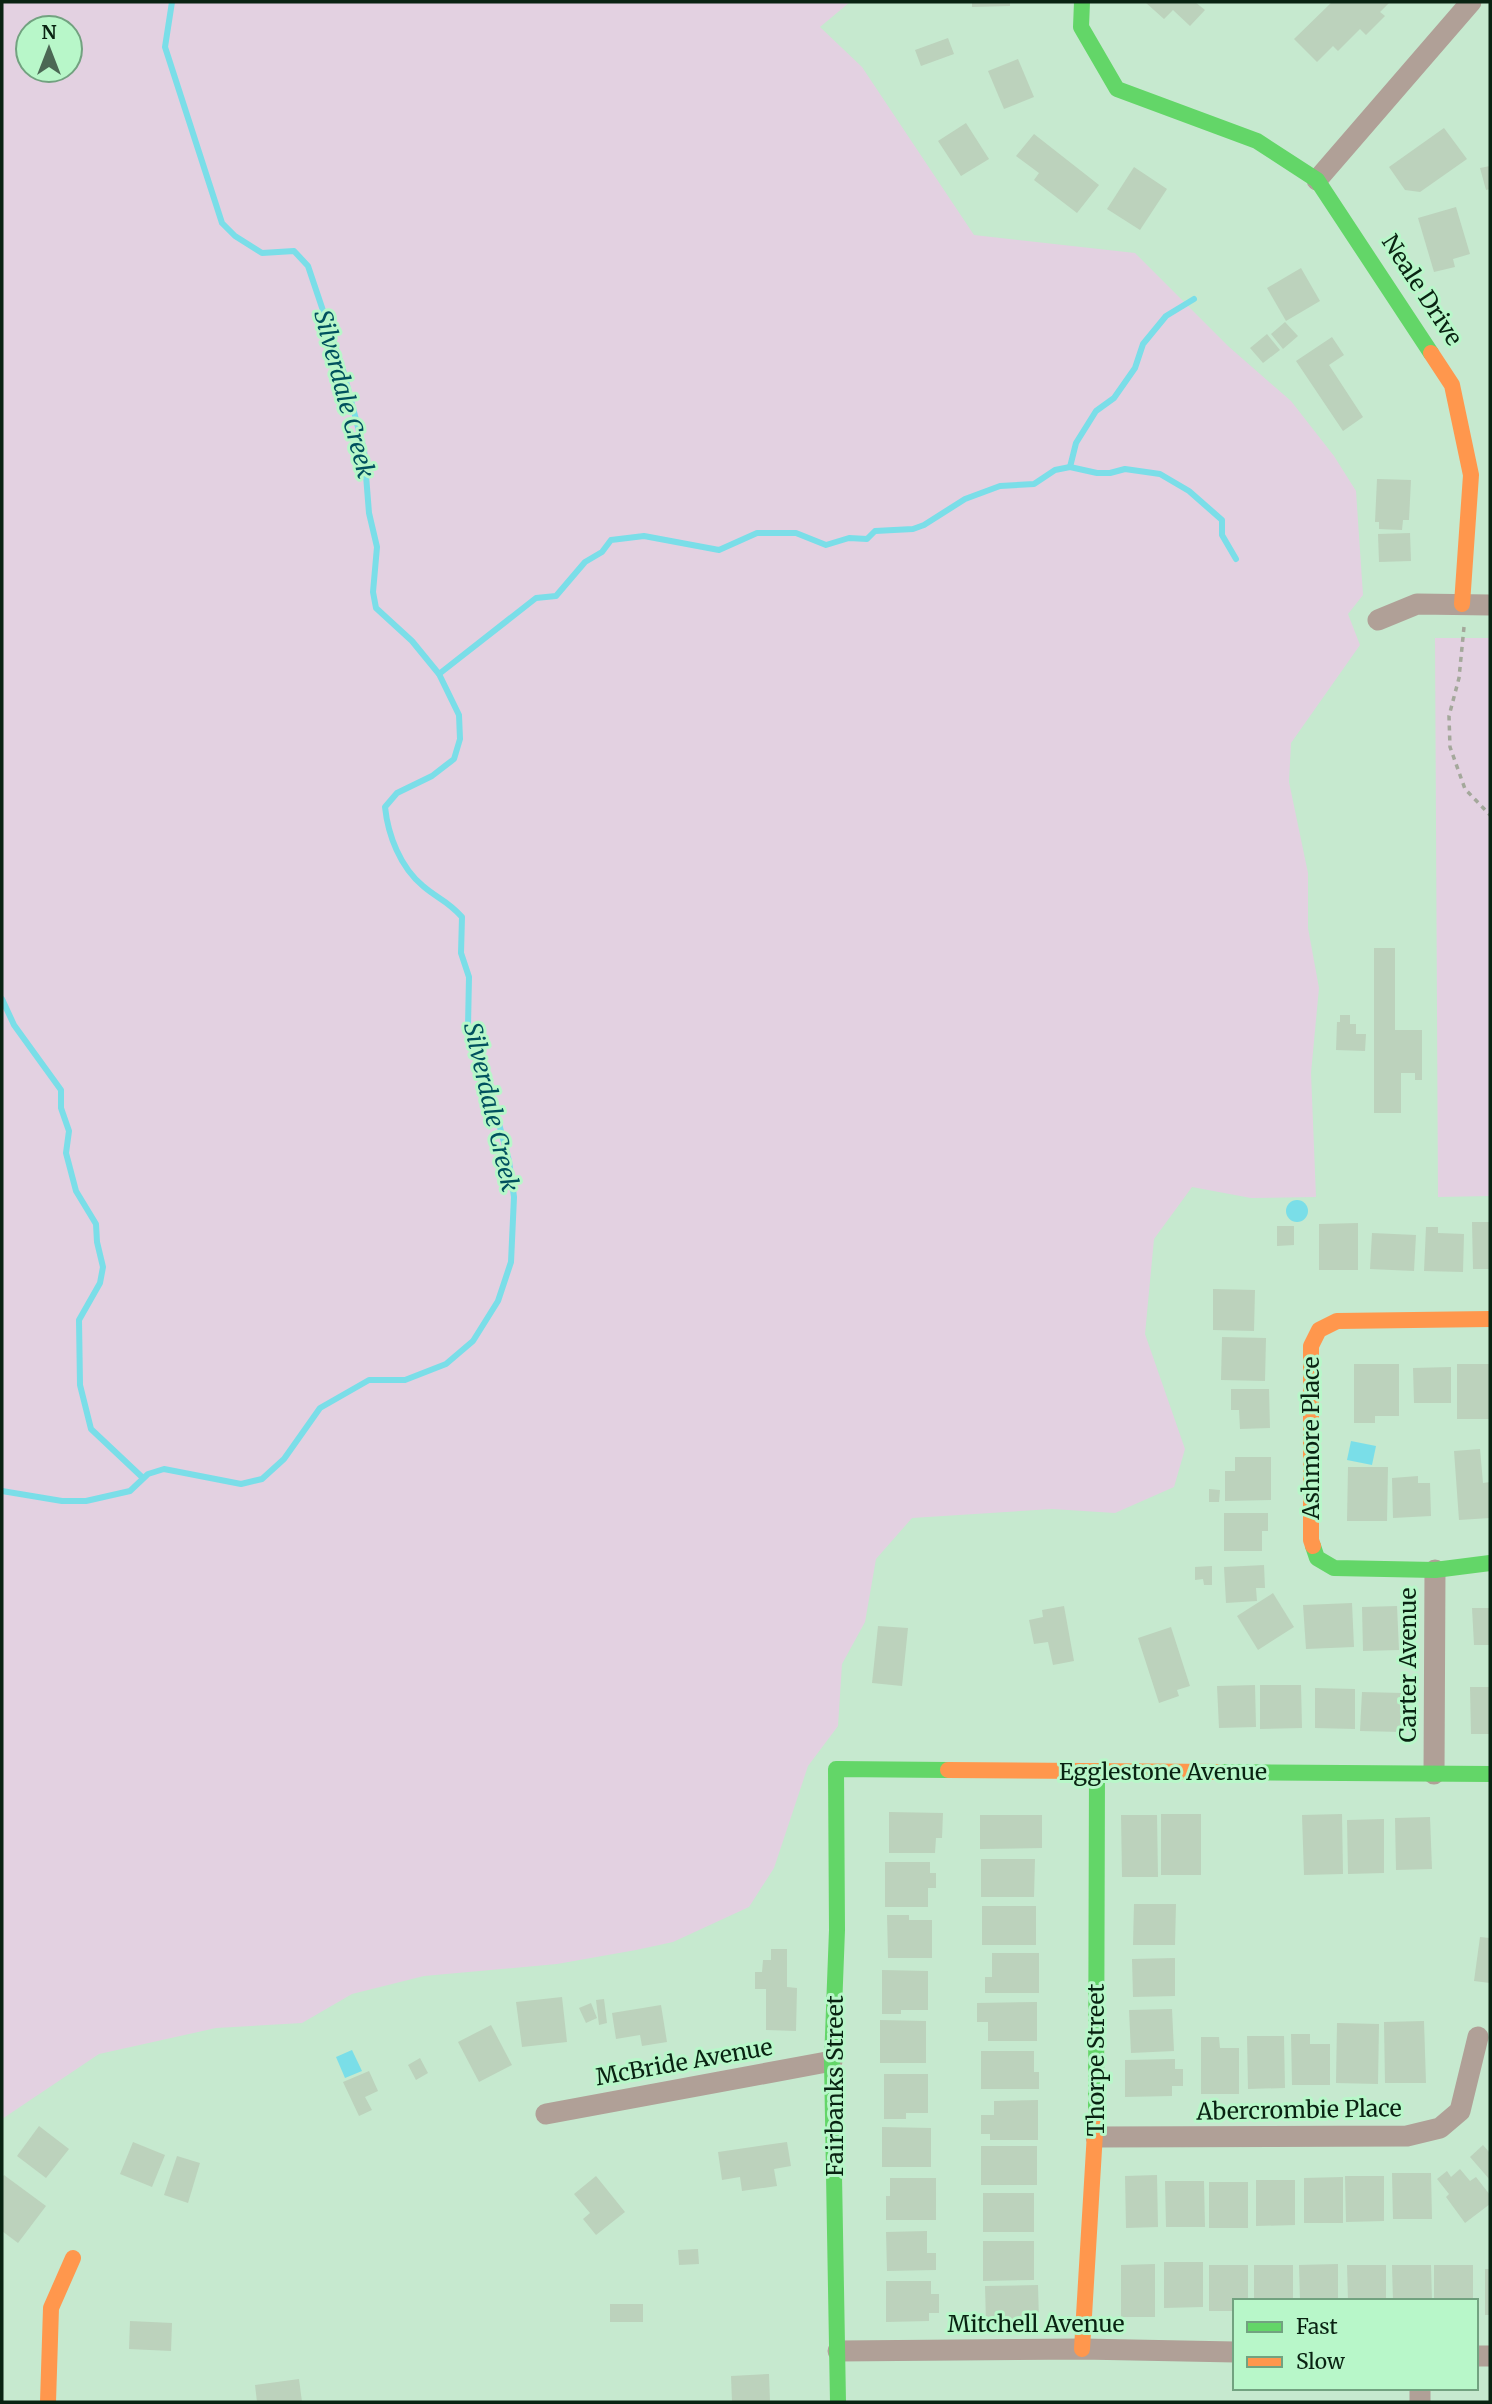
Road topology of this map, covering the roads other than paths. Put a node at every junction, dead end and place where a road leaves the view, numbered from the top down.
1 (1082, 2) edge
2 (1471, 2) edge
3 (1317, 180) junction
4 (1462, 604) junction
5 (1490, 604) edge
6 (1378, 620) dead end
7 (1490, 1319) edge
8 (1490, 1563) edge
9 (1435, 1570) junction
10 (836, 1769) joint
11 (1097, 1771) junction
12 (1434, 1774) junction
13 (1490, 1774) edge
14 (1478, 2037) dead end
15 (832, 2061) junction
16 (546, 2114) dead end
17 (1096, 2137) junction
18 (73, 2258) dead end
19 (1082, 2349) junction
20 (838, 2351) junction
21 (1233, 2352) edge
22 (48, 2402) edge
23 (838, 2402) edge

1 - 3 street, Neale Drive
2 - 3 street
3 - 4 street, Neale Drive
4 - 5 street
4 - 6 street
7 - 9 street, Ashmore Place
8 - 9 street, Carter Avenue
9 - 12 street, Carter Avenue
10 - 11 street, Egglestone Avenue
10 - 15 street, Fairbanks Street
11 - 12 street, Egglestone Avenue
11 - 17 street, Thorpe Street
12 - 13 street, Egglestone Avenue
14 - 17 street, Abercrombie Place
15 - 16 street, McBride Avenue
15 - 20 street, Fairbanks Street
17 - 19 street, Thorpe Street
18 - 22 street
19 - 20 street, Mitchell Avenue
19 - 21 street, Mitchell Avenue
20 - 23 street, Fairbanks Street

